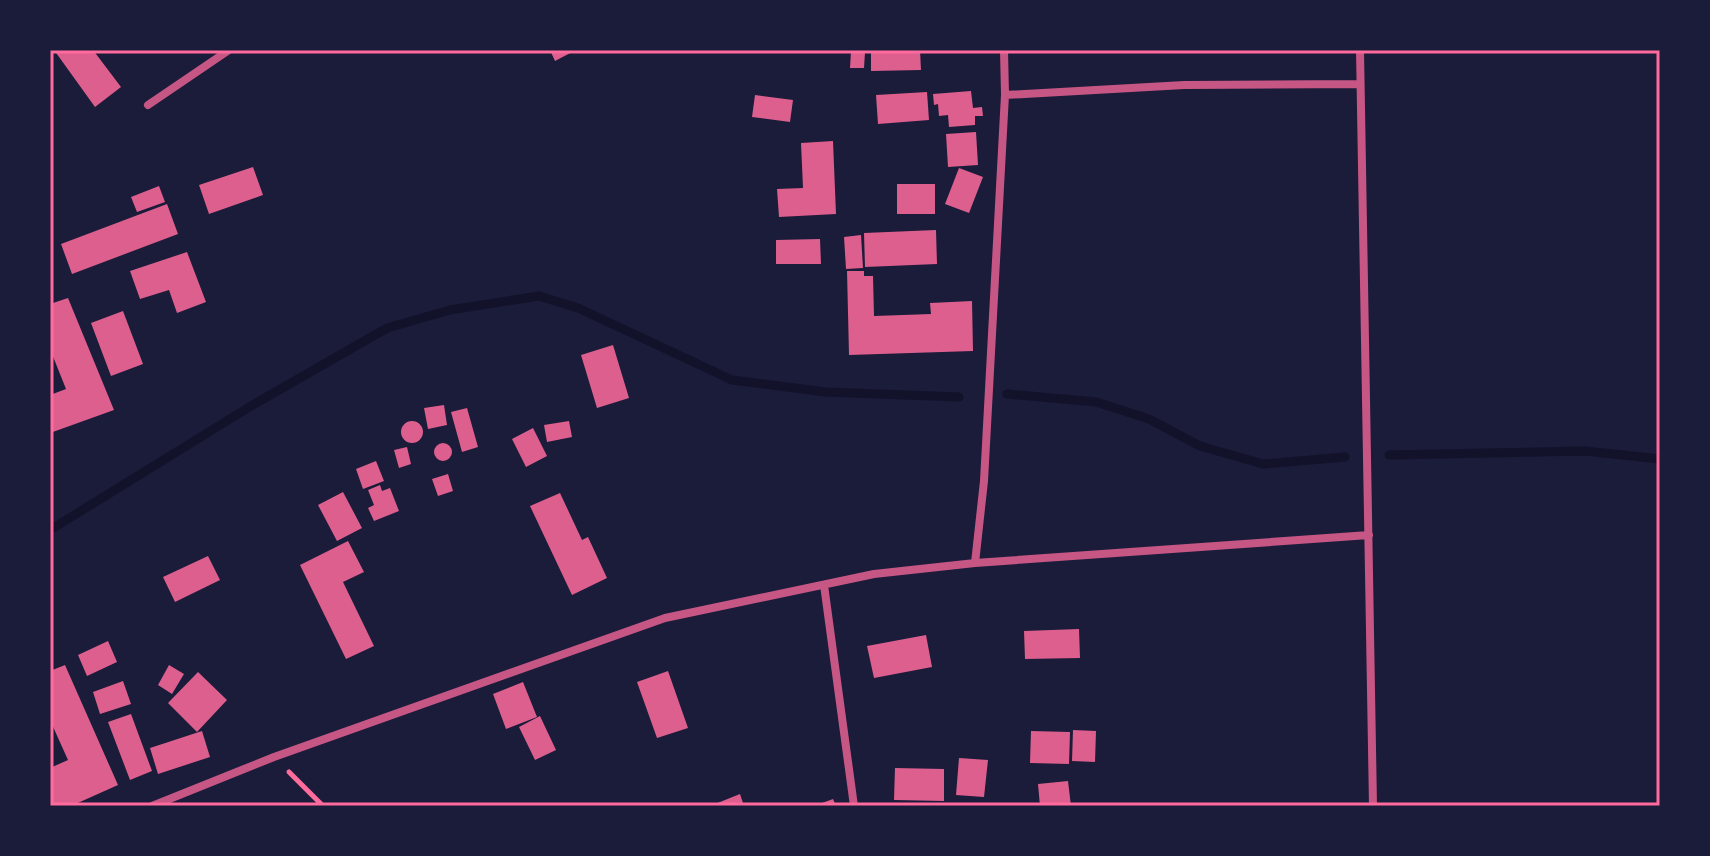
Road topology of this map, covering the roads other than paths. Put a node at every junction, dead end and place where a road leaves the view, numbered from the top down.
1 (229, 50) edge
2 (1004, 50) edge
3 (1360, 50) edge
4 (1360, 84) junction
5 (1005, 95) junction
6 (148, 105) dead end
7 (1369, 535) junction
8 (975, 563) junction
9 (824, 585) junction
10 (152, 806) edge
11 (854, 806) edge
12 (1373, 806) edge

1 - 6 street
2 - 5 street
3 - 4 street
4 - 5 street
4 - 7 street
5 - 8 street
7 - 8 street
7 - 12 street
8 - 9 street
9 - 10 street
9 - 11 street

